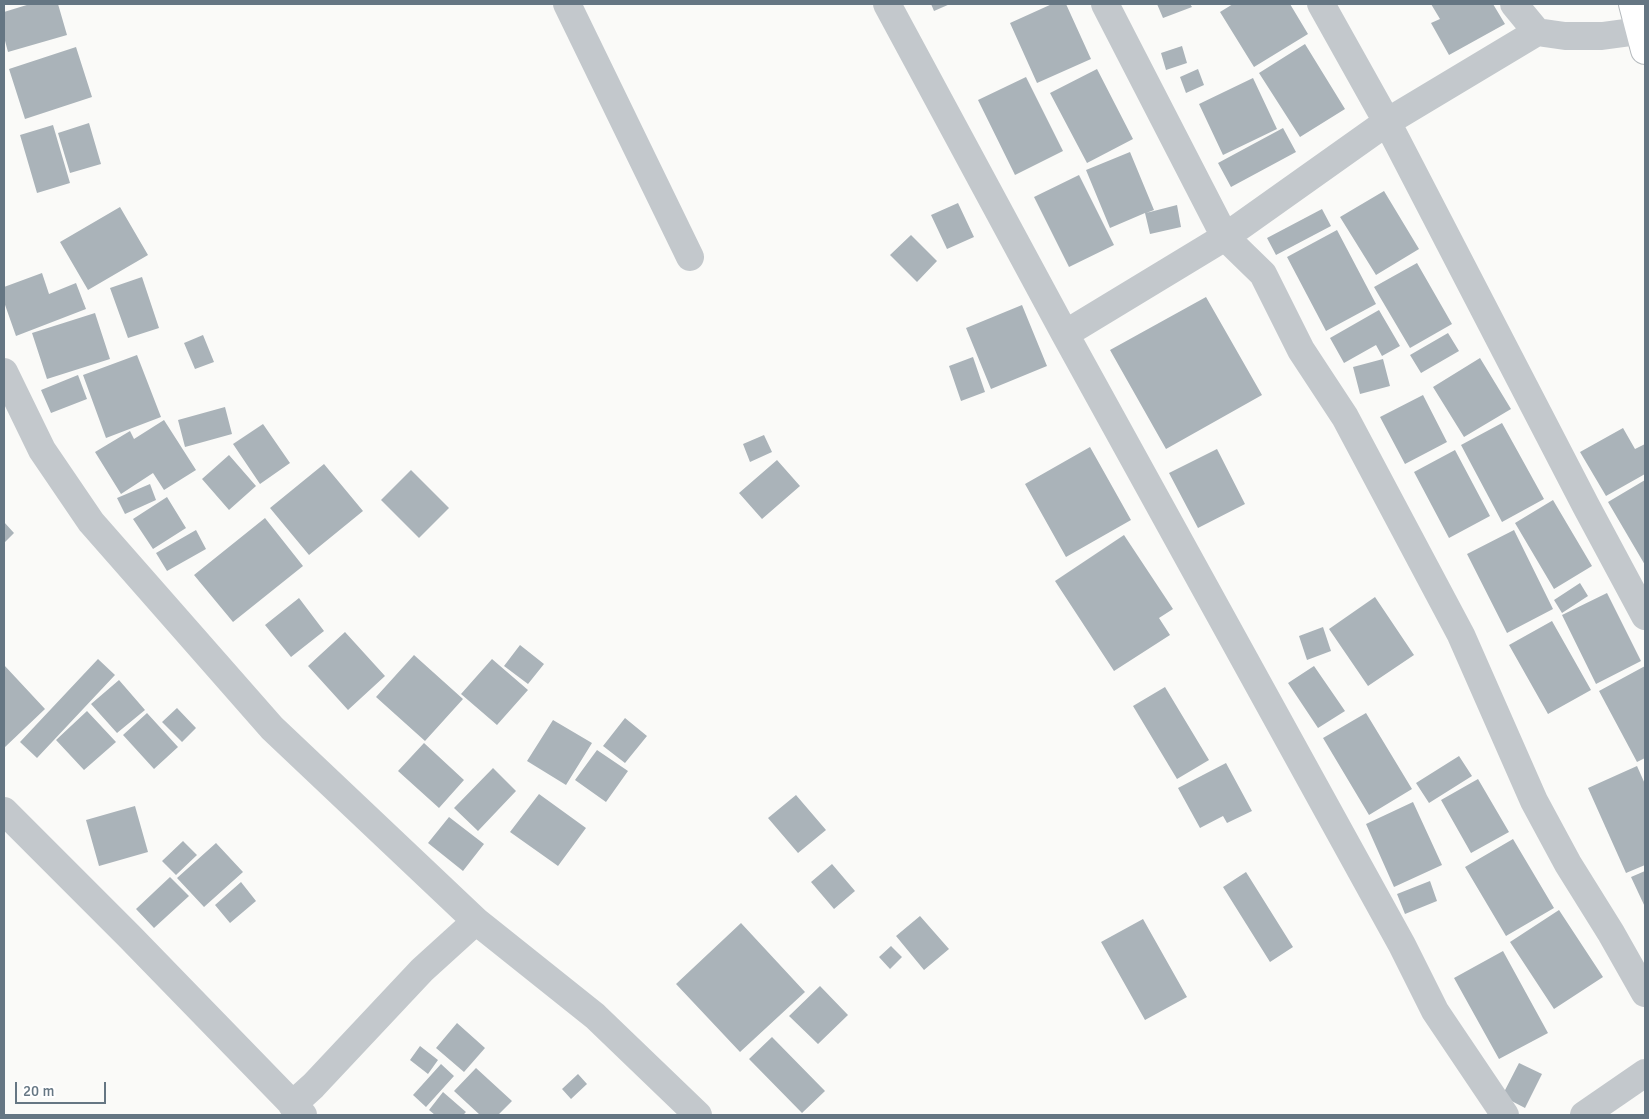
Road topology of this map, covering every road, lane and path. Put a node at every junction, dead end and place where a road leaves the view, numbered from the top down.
1 (567, 4) edge
2 (887, 4) edge
3 (1105, 4) edge
4 (1321, 4) edge
5 (1514, 4) edge
6 (1633, 4) edge
7 (1537, 32) junction
8 (1642, 40) edge
9 (1387, 122) junction
10 (1225, 237) junction
11 (690, 258) dead end
12 (1065, 334) junction
13 (4, 372) edge
14 (1645, 616) edge
15 (4, 811) edge
16 (476, 921) junction
17 (1645, 993) edge
18 (1645, 1073) edge
19 (297, 1110) edge
20 (698, 1115) edge
21 (1505, 1115) edge
22 (1584, 1115) edge

1 - 11 street
2 - 12 street
3 - 10 street
4 - 9 street
5 - 7 street
6 - 8 highway
7 - 8 street
7 - 9 street
9 - 10 street
9 - 14 street
10 - 12 street
10 - 17 street
12 - 21 street
13 - 16 street
15 - 19 street
16 - 19 street
16 - 20 street
18 - 22 street

